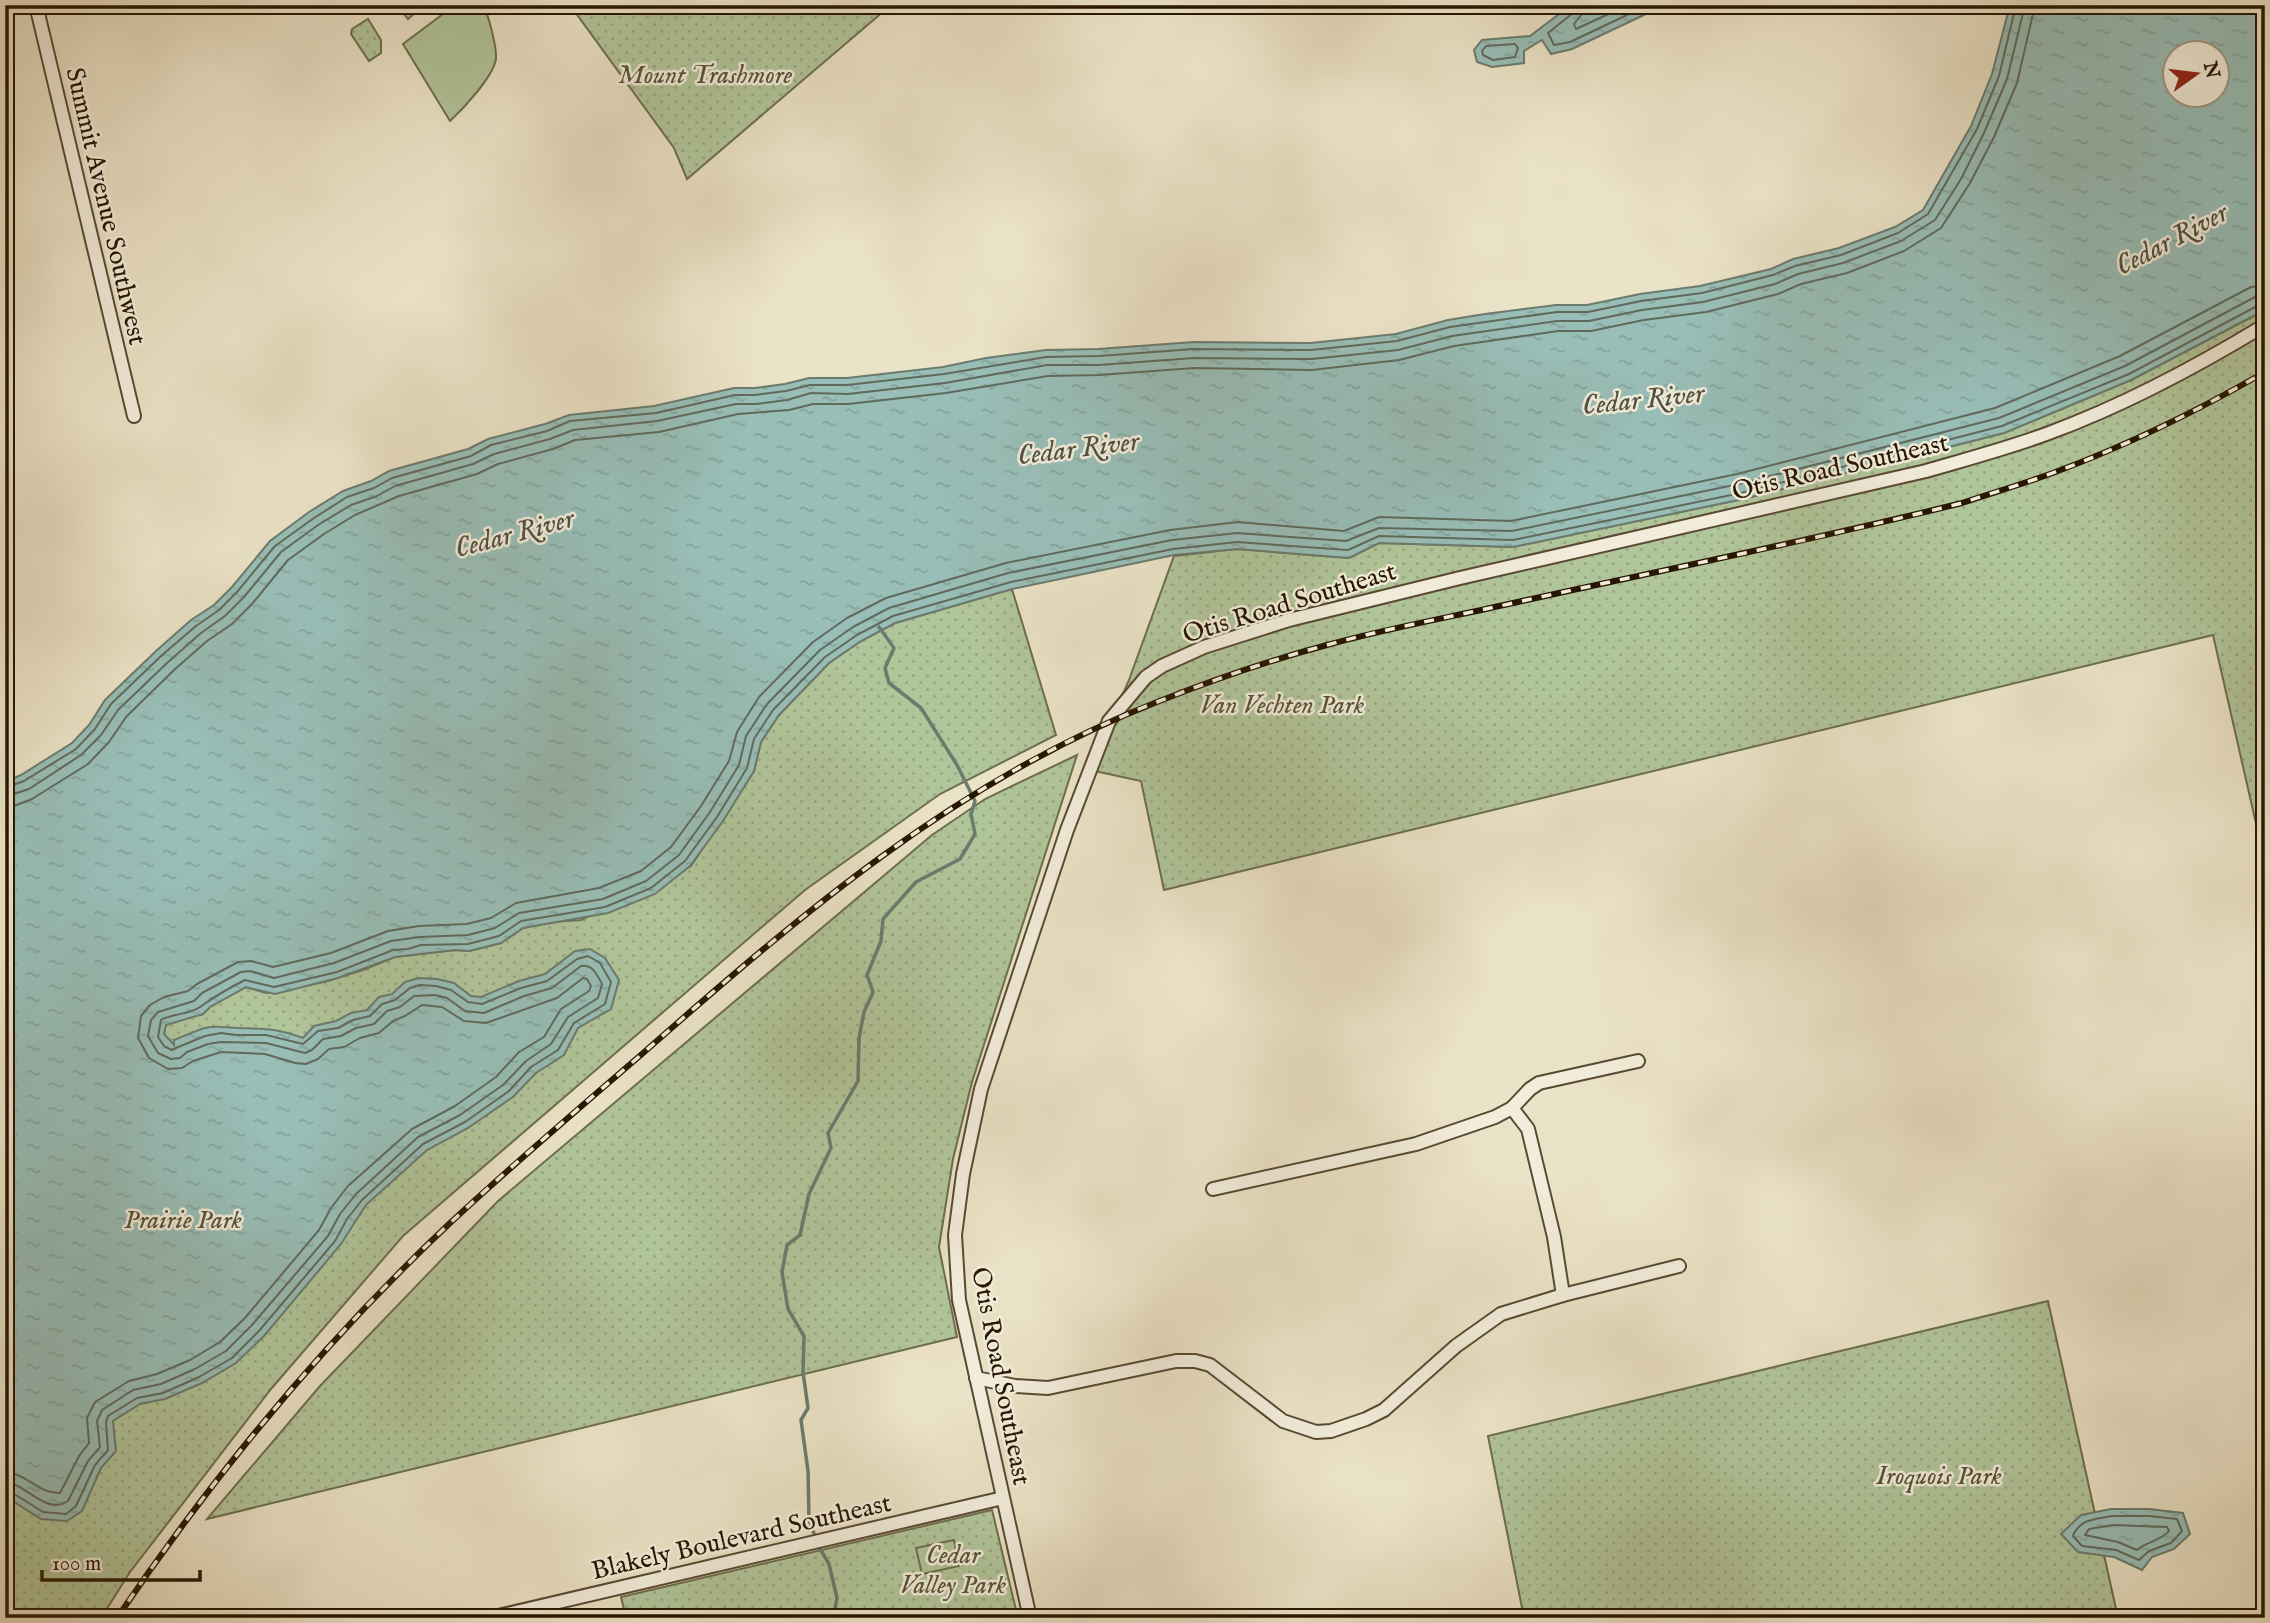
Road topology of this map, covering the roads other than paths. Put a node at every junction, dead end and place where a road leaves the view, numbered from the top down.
1 (36, 5) edge
2 (2265, 325) edge
3 (134, 416) dead end
4 (1638, 1060) dead end
5 (1512, 1108) junction
6 (1213, 1189) dead end
7 (1679, 1266) dead end
8 (1563, 1295) junction
9 (976, 1378) junction
10 (1003, 1498) junction
11 (489, 1618) edge
12 (1030, 1618) edge

1 - 3 street, Summit Avenue Southwest
2 - 9 street, Otis Road Southeast
4 - 5 street
5 - 6 street
5 - 8 street
7 - 8 street
8 - 9 street
9 - 10 street, Otis Road Southeast
10 - 11 street, Blakely Boulevard Southeast
10 - 12 street, Otis Road Southeast

